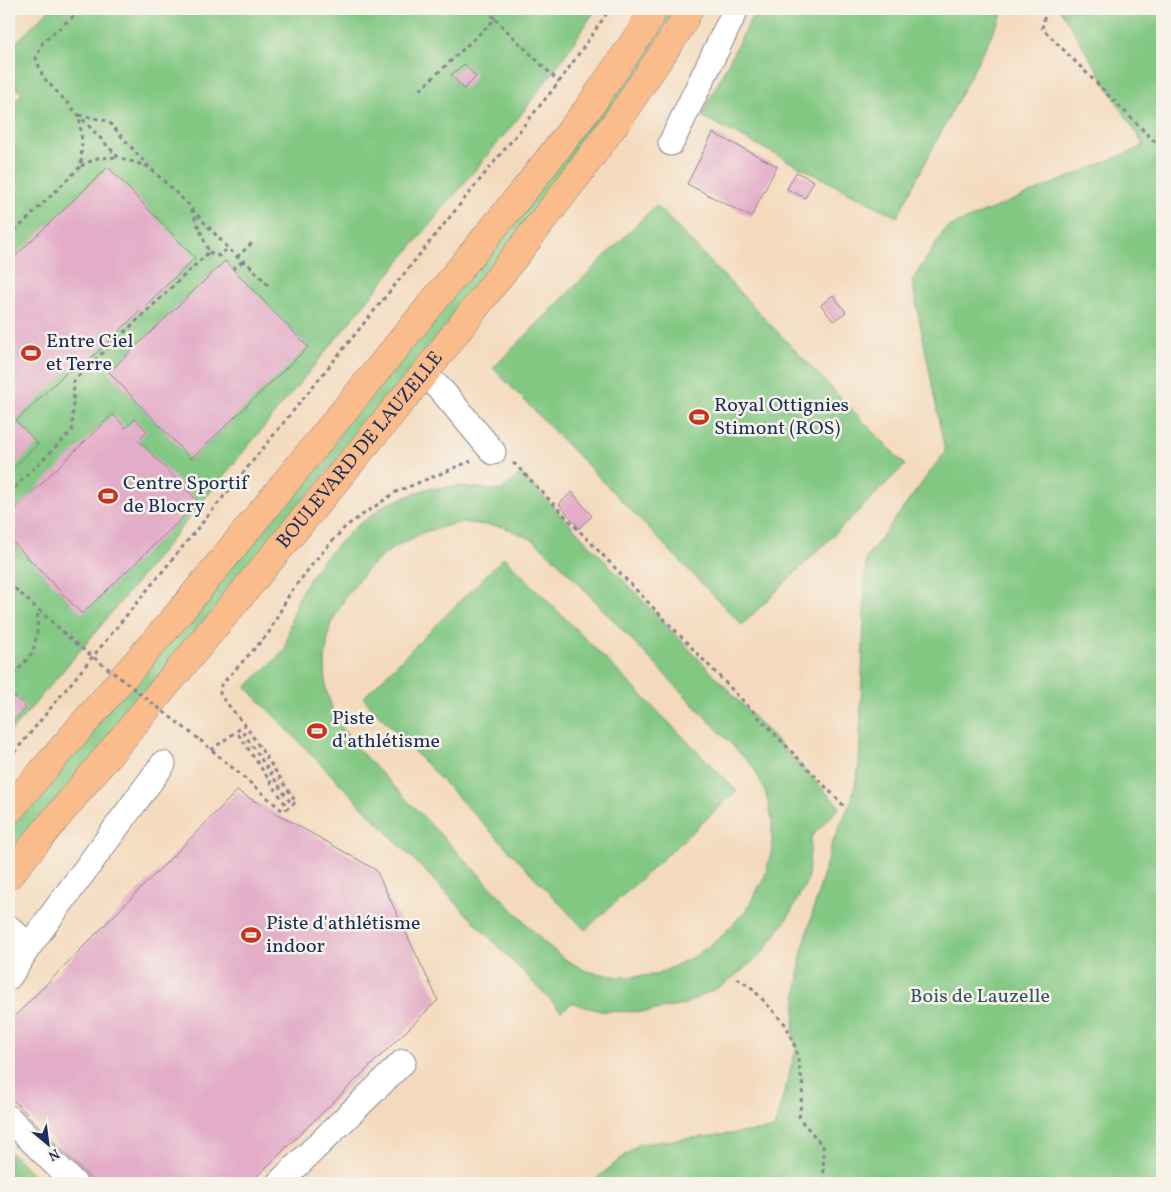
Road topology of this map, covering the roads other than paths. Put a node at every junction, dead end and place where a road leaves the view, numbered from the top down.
1 (654, 9) edge
2 (689, 9) edge
3 (736, 9) edge
4 (671, 143) dead end
5 (424, 374) junction
6 (493, 452) road end
7 (163, 764) dead end
8 (9, 810) edge
9 (9, 876) edge
10 (9, 928) edge
11 (29, 946) junction
12 (9, 977) edge
13 (403, 1062) dead end
14 (9, 1118) edge
15 (74, 1183) edge
16 (279, 1183) edge

1 - 8 main road, BOULEVARD DE LAUZELLE
2 - 5 main road, BOULEVARD DE LAUZELLE
3 - 4 street
5 - 6 street
5 - 9 main road, BOULEVARD DE LAUZELLE
7 - 11 street
10 - 11 street
11 - 12 street
13 - 16 street
14 - 15 street

